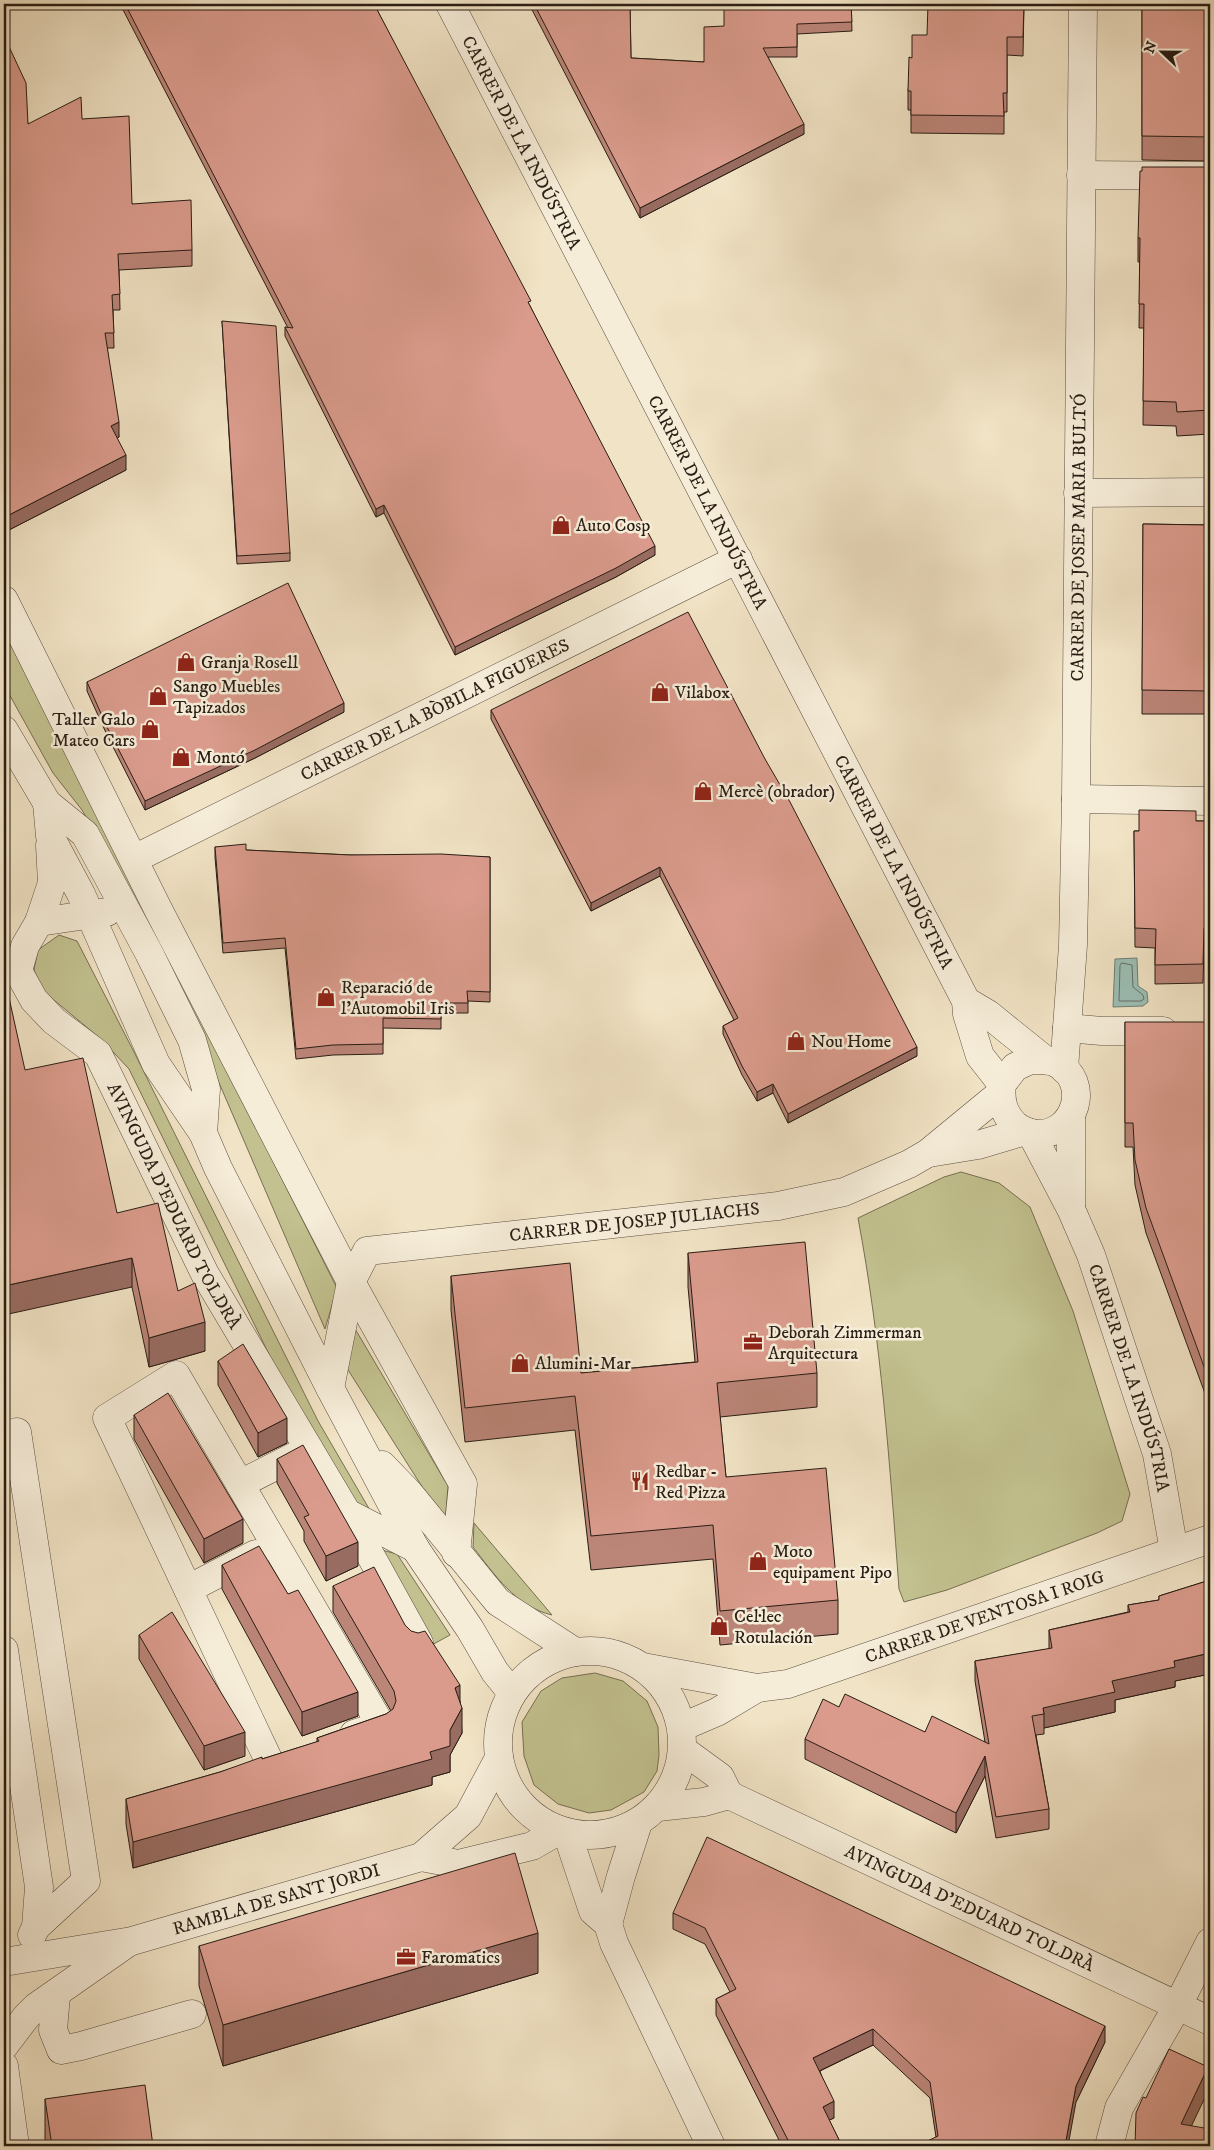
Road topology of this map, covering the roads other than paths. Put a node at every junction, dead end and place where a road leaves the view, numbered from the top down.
1 (450, 4) edge
2 (1083, 4) edge
3 (1081, 175) junction
4 (1210, 176) edge
5 (1210, 492) edge
6 (1078, 494) junction
7 (738, 560) junction
8 (4, 600) edge
9 (4, 730) edge
10 (1076, 799) junction
11 (1210, 801) edge
12 (47, 803) junction
13 (50, 836) junction
14 (134, 859) junction
15 (89, 914) junction
16 (39, 922) junction
17 (149, 952) junction
18 (966, 1002) junction
19 (1067, 1028) junction
20 (1187, 1031) edge
21 (1055, 1064) junction
22 (1001, 1088) junction
23 (1071, 1116) junction
24 (1028, 1132) junction
25 (204, 1133) junction
26 (928, 1153) junction
27 (1071, 1209) junction
28 (351, 1282) junction
29 (330, 1388) junction
30 (4, 1436) edge
31 (361, 1444) junction
32 (309, 1449) junction
33 (240, 1484) junction
34 (347, 1513) junction
35 (1210, 1539) edge
36 (275, 1544) junction
37 (415, 1548) junction
38 (1174, 1551) junction
39 (456, 1553) junction
40 (188, 1589) junction
41 (336, 1593) edge
42 (310, 1605) junction
43 (419, 1644) edge
44 (4, 1650) edge
45 (575, 1652) junction
46 (643, 1667) junction
47 (757, 1688) junction
48 (512, 1693) junction
49 (682, 1739) junction
50 (334, 1741) edge
51 (298, 1754) edge
52 (499, 1758) junction
53 (270, 1763) junction
54 (242, 1773) edge
55 (729, 1795) junction
56 (648, 1815) junction
57 (563, 1832) junction
58 (422, 1857) junction
59 (608, 1924) junction
60 (36, 1927) junction
61 (132, 1941) junction
62 (1210, 1942) edge
63 (12, 1961) edge
64 (56, 1995) junction
65 (1178, 2006) junction
66 (192, 2014) dead end
67 (1210, 2021) edge
68 (4, 2046) edge
69 (4, 2066) edge
70 (15, 2146) edge
71 (711, 2146) edge
72 (1109, 2146) edge

1 - 7 street, CARRER DE LA INDÚSTRIA
2 - 3 street, CARRER DE JOSEP MARIA BULTÓ
3 - 4 street
3 - 6 street, CARRER DE JOSEP MARIA BULTÓ
5 - 6 street
6 - 10 street, CARRER DE JOSEP MARIA BULTÓ
7 - 14 street, CARRER DE LA BÒBILA FIGUERES
7 - 18 street, CARRER DE LA INDÚSTRIA
8 - 14 street
9 - 12 street, AVINGUDA D'EDUARD TOLDRÀ
10 - 11 street
10 - 19 street, CARRER DE JOSEP MARIA BULTÓ
12 - 13 street, AVINGUDA D'EDUARD TOLDRÀ
12 - 17 street, AVINGUDA D'EDUARD TOLDRÀ
13 - 15 street, AVINGUDA D'EDUARD TOLDRÀ
13 - 16 street, AVINGUDA D'EDUARD TOLDRÀ
14 - 28 street
15 - 16 street
15 - 17 street
15 - 25 street, AVINGUDA D'EDUARD TOLDRÀ
16 - 32 street, AVINGUDA D'EDUARD TOLDRÀ
17 - 25 street, AVINGUDA D'EDUARD TOLDRÀ
18 - 21 street
18 - 22 street, CARRER DE LA INDÚSTRIA
19 - 20 street
19 - 21 street, CARRER DE JOSEP MARIA BULTÓ
21 - 22 street
21 - 23 street
22 - 24 street
22 - 26 street, CARRER DE JOSEP JULIACHS
23 - 24 street
23 - 27 street, CARRER DE LA INDÚSTRIA
24 - 26 street, CARRER DE JOSEP JULIACHS
24 - 27 street, CARRER DE LA INDÚSTRIA
25 - 29 street, AVINGUDA D'EDUARD TOLDRÀ
26 - 28 street, CARRER DE JOSEP JULIACHS
27 - 38 street, CARRER DE LA INDÚSTRIA
28 - 29 street
28 - 39 street
29 - 31 street, AVINGUDA D'EDUARD TOLDRÀ
30 - 60 street
31 - 37 street, AVINGUDA D'EDUARD TOLDRÀ
31 - 39 street, AVINGUDA D'EDUARD TOLDRÀ
32 - 33 street
32 - 34 street, AVINGUDA D'EDUARD TOLDRÀ
33 - 36 street
33 - 40 street
34 - 37 street, AVINGUDA D'EDUARD TOLDRÀ
34 - 43 street
35 - 38 street, CARRER DE VENTOSA I ROIG
36 - 40 street
36 - 42 street
37 - 48 street, AVINGUDA D'EDUARD TOLDRÀ
38 - 47 street, CARRER DE VENTOSA I ROIG
39 - 45 street, AVINGUDA D'EDUARD TOLDRÀ
40 - 53 street
41 - 42 street
42 - 50 street
44 - 60 street
45 - 46 street
45 - 48 street
46 - 47 street, CARRER DE VENTOSA I ROIG
46 - 49 street
47 - 49 street, CARRER DE VENTOSA I ROIG
48 - 52 street
49 - 55 street
49 - 56 street
51 - 53 street
52 - 57 street
52 - 58 street, RAMBLA DE SANT JORDI
53 - 54 street
55 - 56 street
55 - 65 street, AVINGUDA D'EDUARD TOLDRÀ
56 - 57 street
56 - 59 street
57 - 58 street, RAMBLA DE SANT JORDI
57 - 59 street
58 - 61 street, RAMBLA DE SANT JORDI
59 - 71 street
60 - 63 street
61 - 63 street, RAMBLA DE SANT JORDI
61 - 64 street, RAMBLA DE SANT JORDI
62 - 65 street
64 - 66 street
64 - 68 street, RAMBLA DE SANT JORDI
65 - 67 street, AVINGUDA D'EDUARD TOLDRÀ
65 - 72 street
69 - 70 street

